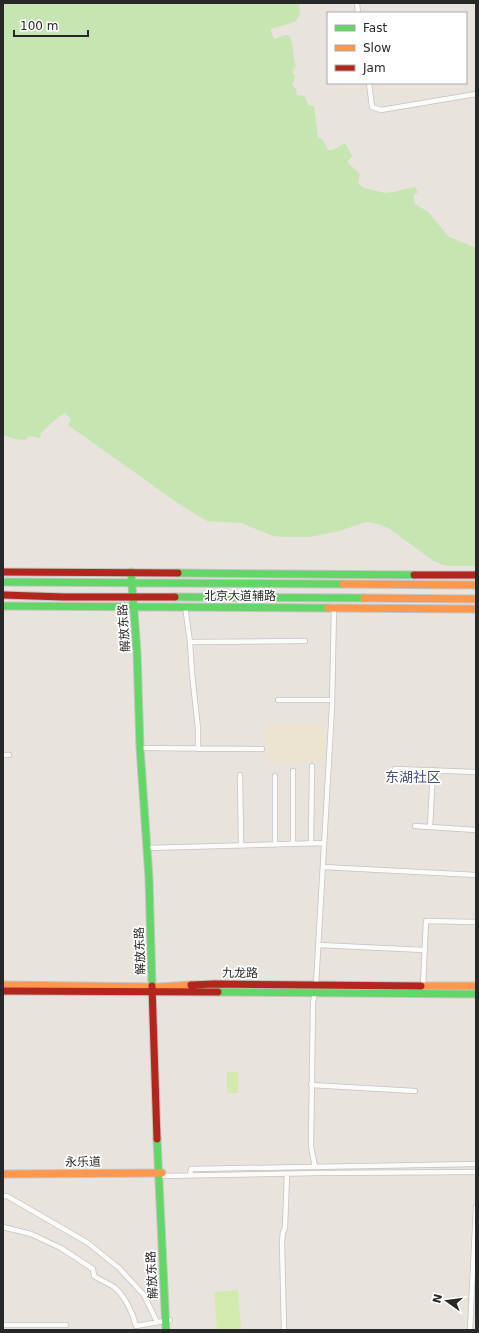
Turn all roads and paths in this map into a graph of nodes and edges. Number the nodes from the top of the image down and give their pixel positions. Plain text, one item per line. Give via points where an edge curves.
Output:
1 (369, 84) edge
2 (476, 94) edge
3 (3, 572) edge
4 (134, 572) junction
5 (476, 574) edge
6 (3, 582) edge
7 (134, 583) junction
8 (476, 585) edge
9 (3, 595) edge
10 (135, 597) junction
11 (476, 599) edge
12 (3, 606) edge
13 (136, 606) junction
14 (185, 606) junction
15 (334, 607) junction
16 (476, 609) edge
17 (305, 641) dead end
18 (190, 642) junction
19 (278, 700) dead end
20 (332, 700) junction
21 (142, 748) junction
22 (198, 749) junction
23 (262, 749) dead end
24 (3, 755) edge
25 (9, 755) dead end
26 (312, 766) dead end
27 (395, 769) dead end
28 (433, 770) junction
29 (293, 771) dead end
30 (476, 772) edge
31 (240, 775) dead end
32 (274, 776) dead end
33 (415, 826) dead end
34 (430, 827) junction
35 (476, 830) edge
36 (293, 843) junction
37 (311, 843) junction
38 (324, 843) junction
39 (242, 844) junction
40 (275, 844) junction
41 (149, 848) junction
42 (323, 867) junction
43 (476, 875) edge
44 (476, 922) edge
45 (319, 946) junction
46 (424, 950) junction
47 (3, 985) edge
48 (316, 985) junction
49 (423, 986) junction
50 (476, 986) edge
51 (154, 990) junction
52 (3, 991) edge
53 (315, 993) junction
54 (476, 994) edge
55 (311, 1086) junction
56 (415, 1091) dead end
57 (476, 1164) edge
58 (315, 1166) junction
59 (3, 1171) edge
60 (161, 1172) junction
61 (476, 1172) edge
62 (317, 1173) junction
63 (3, 1174) edge
64 (287, 1174) junction
65 (190, 1175) junction
66 (3, 1196) edge
67 (476, 1206) edge
68 (3, 1227) edge
69 (167, 1321) junction
70 (157, 1322) junction
71 (3, 1325) edge
72 (66, 1325) dead end
73 (166, 1330) edge
74 (170, 1330) edge
75 (284, 1330) edge
76 (470, 1330) edge

1 - 2 street via 372,107 381,110
3 - 4 main road, 北京大道辅路
4 - 5 main road, 北京大道辅路
4 - 7 main road, 解放东路
6 - 7 main road
7 - 8 main road
7 - 10 main road, 解放东路
9 - 10 main road
10 - 11 main road
10 - 13 main road, 解放东路
12 - 13 main road, 北京大道辅路
13 - 14 main road, 北京大道辅路
13 - 21 main road, 解放东路
14 - 15 main road, 北京大道辅路
14 - 18 street
15 - 16 main road, 北京大道辅路
15 - 20 street
17 - 18 street
18 - 22 street
19 - 20 street
20 - 38 street
21 - 22 street
21 - 41 main road, 解放东路
22 - 23 street
24 - 25 street
26 - 37 street
27 - 28 street
28 - 30 street
28 - 34 street
29 - 36 street
31 - 39 street
32 - 40 street
33 - 34 street
34 - 35 street
36 - 37 street
36 - 40 street
37 - 38 street
38 - 42 street
39 - 40 street
39 - 41 street
41 - 51 main road, 解放东路
42 - 43 street
42 - 45 street
44 - 46 street via 426,921
45 - 46 street
45 - 48 street
46 - 49 street
47 - 51 main road, 九龙路
48 - 49 main road, 九龙路
48 - 51 main road, 九龙路 via 215,984
49 - 50 main road, 九龙路
51 - 52 main road, 九龙路
51 - 53 main road, 九龙路
51 - 60 main road, 解放东路
53 - 54 main road, 九龙路
53 - 55 street
55 - 56 street
55 - 58 street via 311,1146
57 - 58 street
58 - 62 street
58 - 65 street via 191,1169
59 - 60 main road, 永乐道
60 - 63 main road, 永乐道
60 - 65 street
60 - 69 main road, 解放东路
61 - 62 street
62 - 64 street
64 - 65 street
64 - 75 street via 282,1242
66 - 70 street via 88,1243 119,1268 144,1295
67 - 76 street
68 - 70 street via 31,1234 61,1248 93,1269 94,1276 114,1288 125,1300 136,1326
69 - 70 street
69 - 73 main road, 解放东路
69 - 74 main road, 解放东路
71 - 72 street

